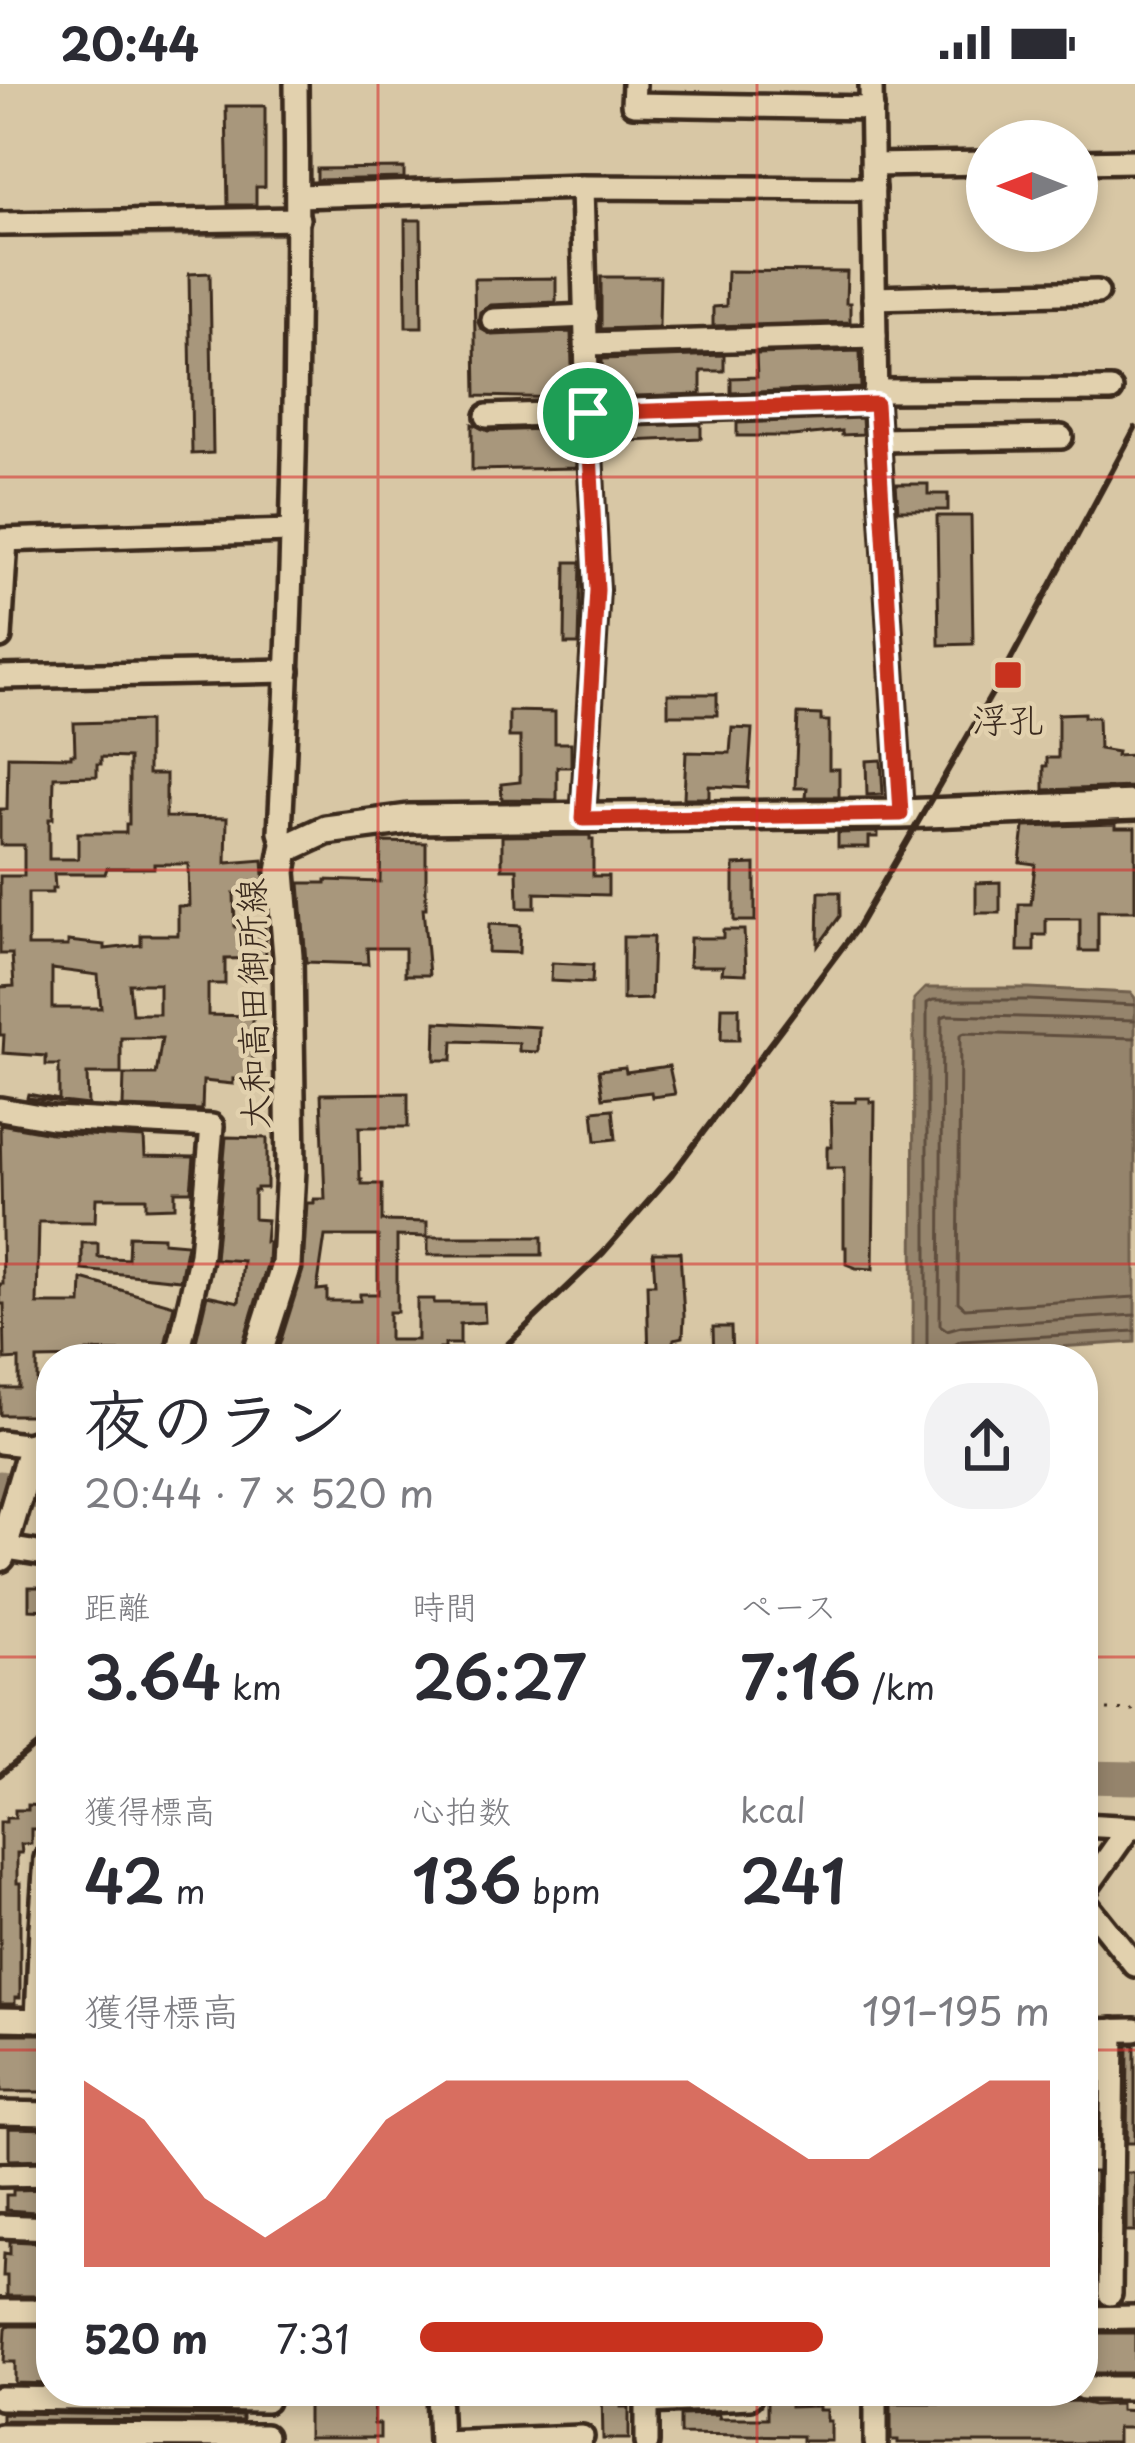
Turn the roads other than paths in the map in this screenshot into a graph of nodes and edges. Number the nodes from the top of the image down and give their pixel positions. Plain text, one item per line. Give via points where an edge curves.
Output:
1 (296, 84) edge
2 (634, 84) edge
3 (872, 84) edge
4 (872, 108) junction
5 (1135, 161) edge
6 (1098, 162) edge
7 (966, 163) edge
8 (872, 165) junction
9 (582, 187) junction
10 (873, 189) junction
11 (298, 208) junction
12 (0, 224) edge
13 (1097, 292) dead end
14 (874, 298) junction
15 (587, 316) junction
16 (493, 320) dead end
17 (875, 336) junction
18 (588, 344) junction
19 (1111, 390) dead end
20 (876, 397) junction
21 (588, 413) junction
22 (487, 416) dead end
23 (1061, 437) dead end
24 (878, 440) junction
25 (291, 532) junction
26 (3, 540) edge
27 (0, 638) edge
28 (288, 671) junction
29 (0, 677) edge
30 (1135, 805) edge
31 (901, 814) junction
32 (583, 819) junction
33 (285, 849) junction
34 (0, 1109) edge
35 (180, 1344) edge
36 (261, 1344) edge
37 (0, 1442) edge
38 (36, 1452) edge
39 (36, 1455) edge
40 (2, 1546) edge
41 (36, 1553) edge
42 (1098, 1826) edge
43 (1132, 1828) edge
44 (1098, 1875) edge
45 (1098, 1916) edge
46 (1135, 1965) edge
47 (0, 2019) edge
48 (36, 2020) edge
49 (1124, 2030) edge
50 (0, 2113) edge
51 (36, 2114) edge
52 (1111, 2159) junction
53 (1135, 2159) edge
54 (36, 2174) edge
55 (0, 2175) edge
56 (0, 2226) edge
57 (36, 2227) edge
58 (1110, 2294) dead end
59 (0, 2311) edge
60 (36, 2311) edge
61 (1135, 2317) edge
62 (1098, 2318) edge
63 (1098, 2388) edge
64 (1135, 2388) edge
65 (0, 2398) edge
66 (36, 2398) edge
67 (266, 2406) edge
68 (439, 2406) edge
69 (647, 2406) edge
70 (876, 2406) edge
71 (0, 2435) edge
72 (582, 2437) dead end
73 (265, 2440) edge
74 (440, 2443) edge
75 (647, 2443) edge
76 (875, 2443) edge

1 - 11 street
2 - 4 street via 633,104
3 - 4 street
4 - 8 street
5 - 6 street
7 - 8 street
8 - 10 street
9 - 10 street
9 - 11 street
9 - 15 street
10 - 14 street
11 - 12 street
11 - 25 street
13 - 14 street
14 - 17 street
15 - 16 street
15 - 18 street
17 - 18 street
17 - 20 street
18 - 21 street
19 - 20 street
20 - 21 street
20 - 24 street
21 - 22 street
21 - 32 street via 597,590
23 - 24 street
24 - 31 street
25 - 26 street
25 - 28 street
26 - 27 street
28 - 29 street
28 - 33 street
30 - 31 main road, 大和高田御所線
31 - 32 main road, 大和高田御所線
32 - 33 main road, 大和高田御所線 via 409,819 326,830
33 - 36 main road, 大和高田御所線 via 291,1169 286,1264
34 - 35 street via 212,1126 200,1254
37 - 38 street
39 - 40 main road
40 - 41 street
42 - 43 street
43 - 44 street
45 - 46 street
47 - 48 street
49 - 52 street
50 - 51 street
52 - 53 street
52 - 58 street
54 - 55 street
56 - 57 street
59 - 60 street
61 - 62 street
63 - 64 street
65 - 66 street
67 - 73 street
68 - 74 street
69 - 75 street
70 - 76 street
71 - 73 street
72 - 74 street

